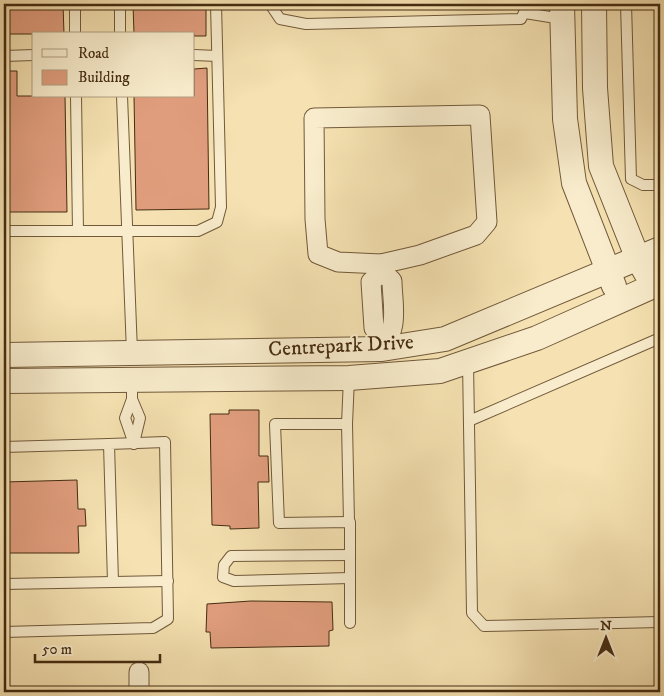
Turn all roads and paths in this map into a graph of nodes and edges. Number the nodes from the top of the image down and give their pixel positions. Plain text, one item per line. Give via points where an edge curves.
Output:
1 (75, 4) edge
2 (120, 4) edge
3 (216, 4) edge
4 (270, 4) edge
5 (626, 4) edge
6 (526, 8) edge
7 (594, 11) edge
8 (562, 12) edge
9 (75, 32) edge
10 (120, 32) edge
11 (32, 55) edge
12 (195, 55) edge
13 (4, 56) edge
14 (217, 56) junction
15 (76, 98) edge
16 (122, 98) edge
17 (660, 185) edge
18 (4, 231) edge
19 (78, 231) junction
20 (126, 232) junction
21 (660, 249) edge
22 (638, 259) junction
23 (382, 267) junction
24 (609, 272) junction
25 (657, 285) edge
26 (620, 301) junction
27 (660, 338) edge
28 (382, 345) junction
29 (132, 352) junction
30 (4, 354) edge
31 (468, 362) junction
32 (388, 375) junction
33 (349, 378) junction
34 (4, 381) edge
35 (132, 389) junction
36 (469, 421) junction
37 (347, 424) junction
38 (109, 444) junction
39 (134, 444) junction
40 (4, 446) edge
41 (349, 522) junction
42 (350, 554) junction
43 (350, 578) junction
44 (168, 581) junction
45 (113, 582) junction
46 (4, 584) edge
47 (660, 622) edge
48 (350, 623) dead end
49 (4, 632) edge
50 (139, 672) dead end
51 (139, 692) edge

1 - 9 lane
2 - 10 lane
3 - 14 lane
4 - 6 lane via 280,19 306,24 521,19
5 - 17 lane via 631,180 643,185
6 - 8 lane
7 - 8 street
7 - 22 street via 601,166
8 - 24 street via 565,119 574,183
11 - 13 lane
12 - 14 lane
14 - 20 lane via 221,207 217,222 198,230
15 - 19 lane
16 - 20 lane
18 - 19 lane
19 - 20 lane
20 - 29 lane
21 - 22 street, Centrepark Drive
22 - 24 street, Centrepark Drive
22 - 25 street
23 - 23 street via 476,235 487,222 480,115 314,118 318,254 338,262
23 - 28 street via 392,281 393,311 392,330
24 - 26 street
24 - 28 street, Centrepark Drive via 445,339
25 - 26 street, Centrepark Drive
26 - 31 street, Centrepark Drive via 537,338
27 - 36 lane
28 - 29 street, Centrepark Drive
28 - 32 street
29 - 30 street, Centrepark Drive
29 - 35 street
31 - 32 street, Centrepark Drive via 440,371
31 - 36 lane
32 - 33 street, Centrepark Drive
33 - 35 street, Centrepark Drive
33 - 37 lane
34 - 35 street, Centrepark Drive
35 - 39 lane via 140,418
36 - 47 lane via 472,613 484,626
37 - 41 lane
37 - 41 lane via 275,424 279,523
38 - 39 lane
38 - 40 lane
38 - 45 lane
39 - 44 lane via 165,442
41 - 42 lane
42 - 43 lane
42 - 43 lane via 231,556 224,564 223,577 234,581
43 - 48 lane
44 - 45 lane
44 - 49 lane via 168,619 153,628
45 - 46 lane
50 - 51 street

